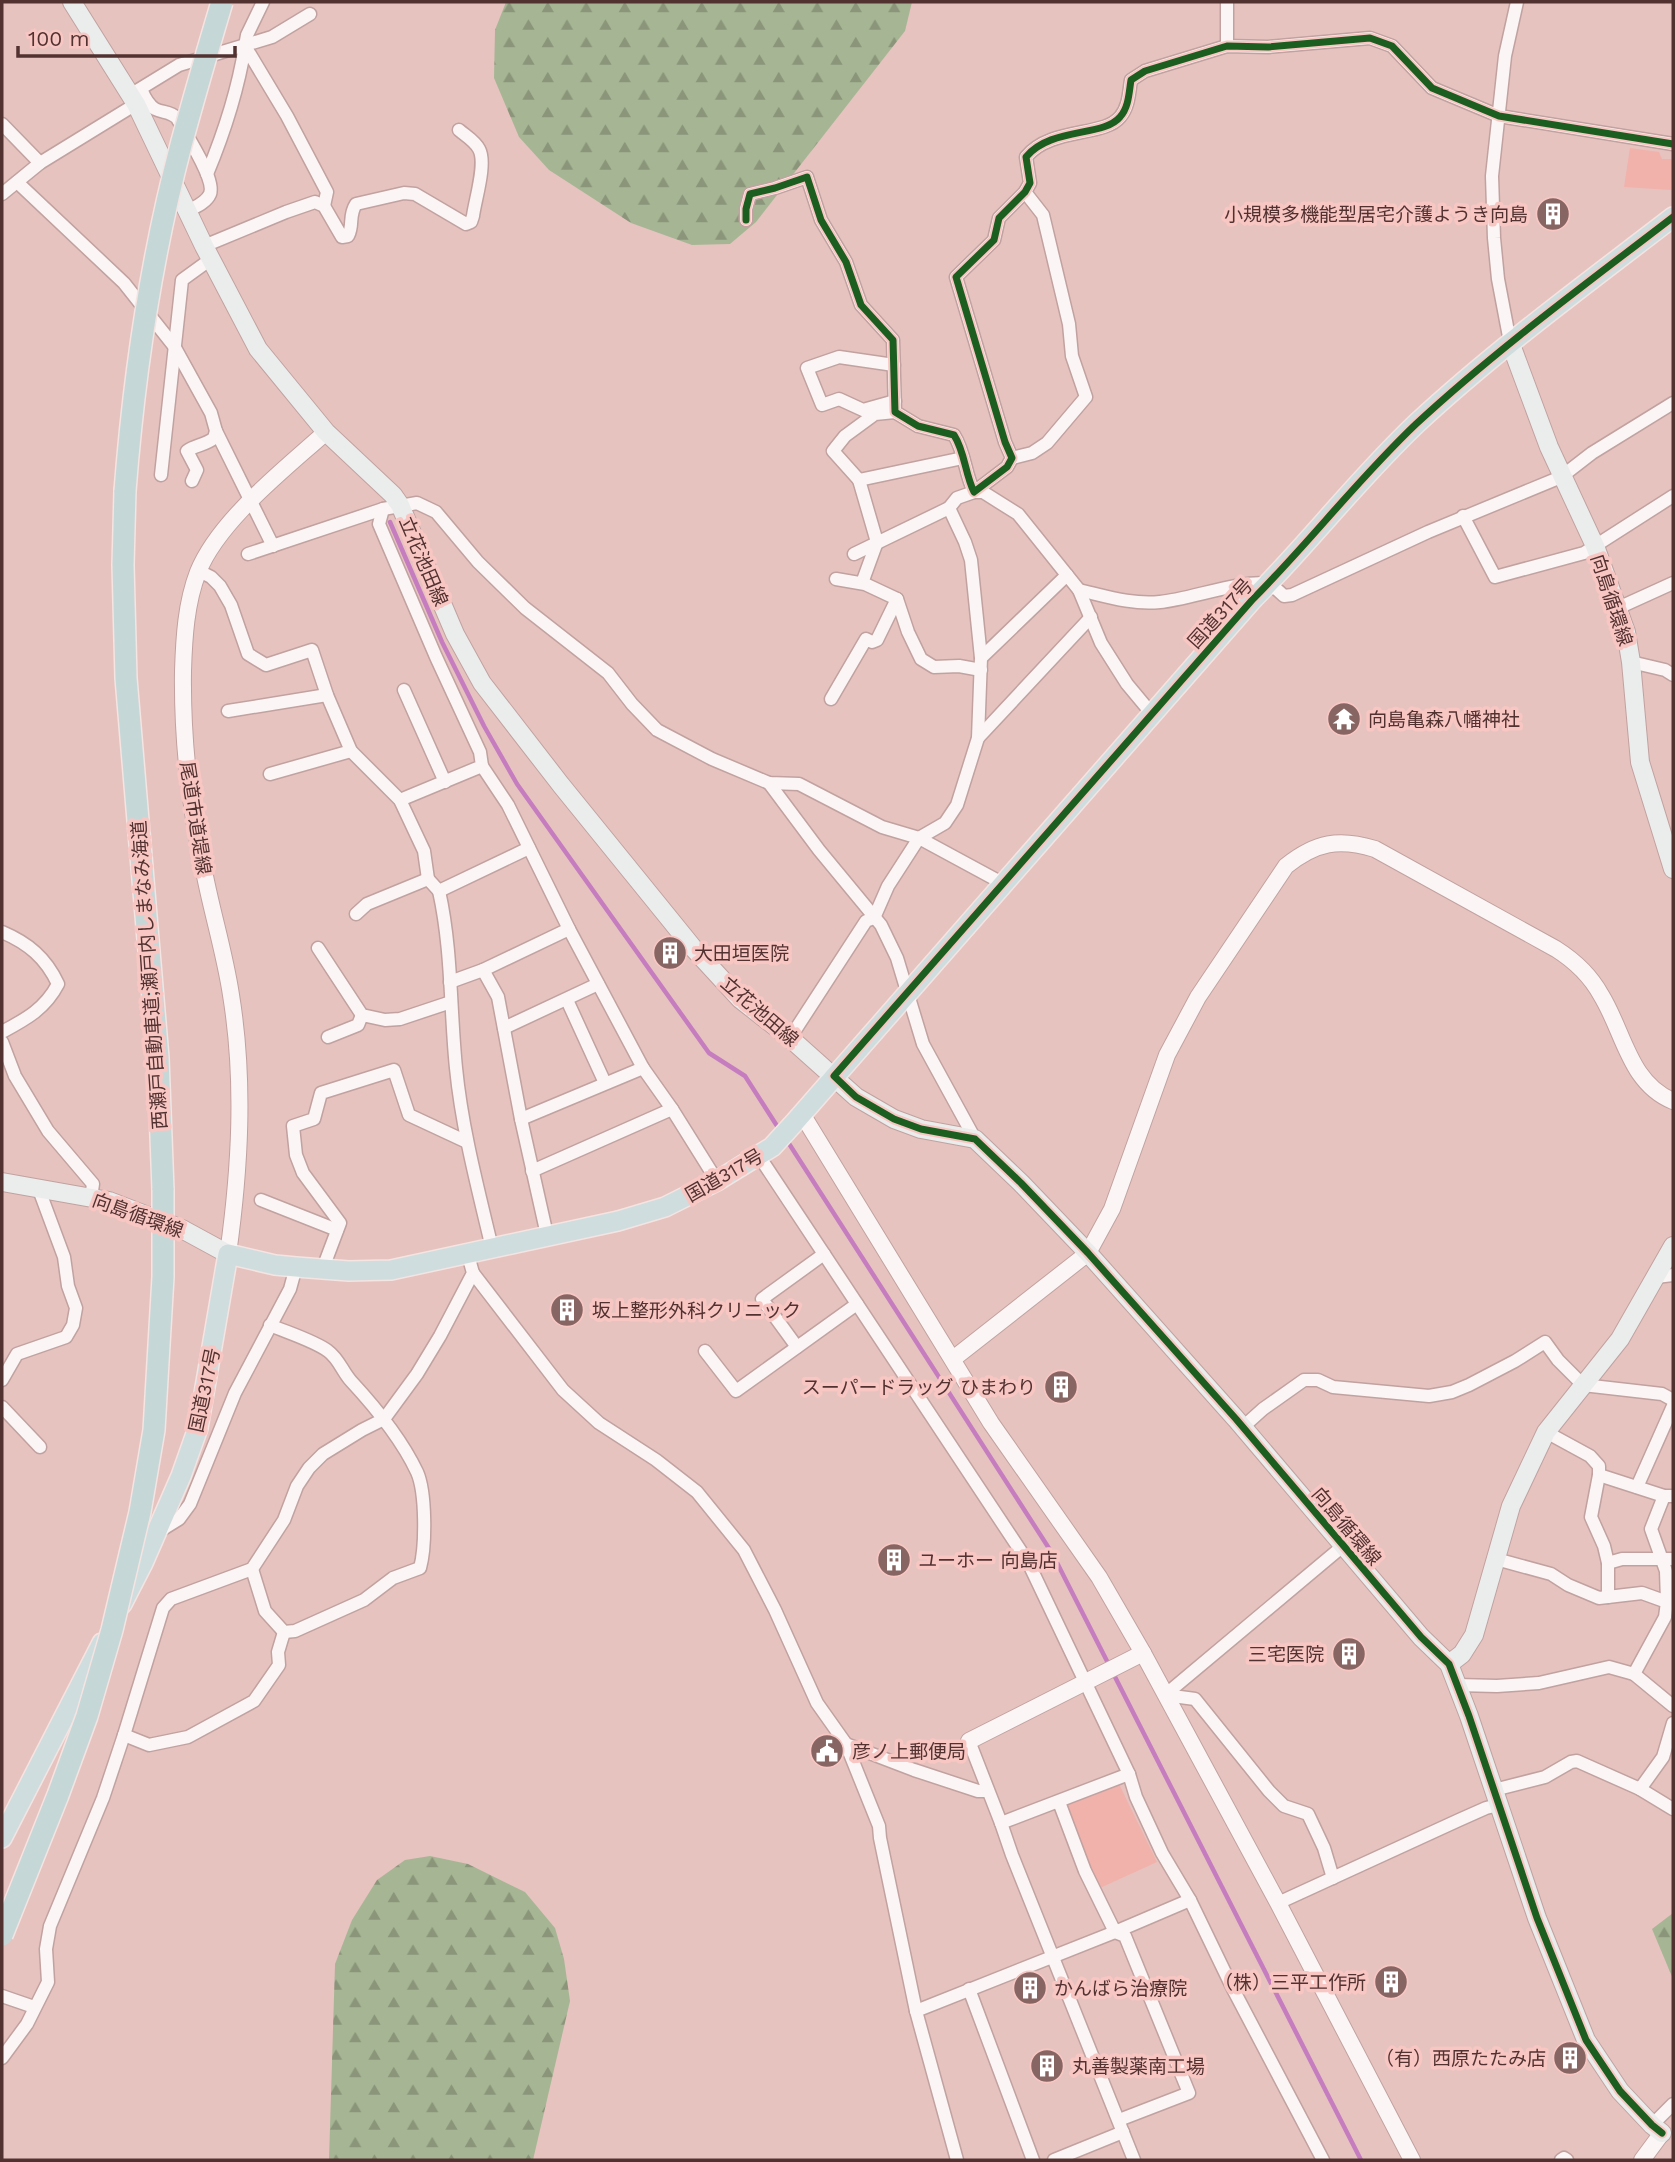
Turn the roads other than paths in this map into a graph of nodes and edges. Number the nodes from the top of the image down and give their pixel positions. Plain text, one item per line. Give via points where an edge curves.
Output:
1 (72, 2) edge
2 (222, 2) edge
3 (263, 2) edge
4 (1227, 2) edge
5 (1517, 2) edge
6 (310, 14) dead end
7 (245, 46) junction
8 (1227, 46) junction
9 (136, 96) junction
10 (1499, 116) junction
11 (2, 124) edge
12 (459, 130) dead end
13 (1673, 144) edge
14 (40, 163) junction
15 (207, 174) junction
16 (17, 181) junction
17 (1025, 192) junction
18 (2, 194) edge
19 (324, 206) junction
20 (188, 211) junction
21 (1673, 217) edge
22 (746, 220) dead end
23 (207, 252) junction
24 (1510, 342) junction
25 (174, 346) junction
26 (894, 365) junction
27 (1673, 402) edge
28 (895, 406) junction
29 (216, 431) junction
30 (326, 432) junction
31 (963, 457) junction
32 (1012, 458) junction
33 (161, 475) dead end
34 (1561, 477) junction
35 (859, 480) junction
36 (192, 481) dead end
37 (974, 492) junction
38 (1673, 496) edge
39 (251, 501) junction
40 (391, 507) junction
41 (949, 508) junction
42 (1463, 516) junction
43 (877, 542) junction
44 (273, 546) junction
45 (1595, 547) junction
46 (248, 554) dead end
47 (854, 554) dead end
48 (198, 570) junction
49 (1067, 575) junction
50 (836, 579) dead end
51 (862, 583) junction
52 (1673, 583) edge
53 (1268, 584) junction
54 (1079, 590) junction
55 (897, 600) junction
56 (1618, 608) junction
57 (1091, 617) junction
58 (1631, 662) junction
59 (981, 664) junction
60 (1673, 675) edge
61 (404, 690) dead end
62 (327, 695) junction
63 (831, 699) dead end
64 (228, 711) dead end
65 (1152, 714) junction
66 (978, 737) junction
67 (351, 751) junction
68 (482, 766) junction
69 (270, 774) dead end
70 (445, 782) junction
71 (769, 783) junction
72 (400, 800) junction
73 (919, 838) junction
74 (529, 848) junction
75 (1673, 869) edge
76 (428, 879) junction
77 (1004, 884) junction
78 (439, 891) junction
79 (355, 914) dead end
80 (874, 918) junction
81 (569, 929) junction
82 (2, 932) edge
83 (318, 948) dead end
84 (484, 970) junction
85 (450, 982) junction
86 (598, 985) junction
87 (907, 993) junction
88 (566, 1000) junction
89 (452, 1002) junction
90 (362, 1015) junction
91 (504, 1028) junction
92 (2, 1032) edge
93 (328, 1037) dead end
94 (790, 1038) junction
95 (2, 1042) edge
96 (643, 1068) junction
97 (834, 1076) junction
98 (605, 1083) junction
99 (1673, 1101) edge
100 (672, 1109) junction
101 (521, 1119) junction
102 (798, 1119) junction
103 (975, 1139) junction
104 (467, 1142) junction
105 (766, 1151) junction
106 (532, 1171) junction
107 (717, 1181) junction
108 (2, 1182) edge
109 (38, 1187) junction
110 (91, 1198) junction
111 (261, 1200) dead end
112 (337, 1230) junction
113 (547, 1235) junction
114 (1673, 1246) edge
115 (492, 1248) junction
116 (1088, 1253) junction
117 (228, 1254) junction
118 (824, 1254) junction
119 (471, 1264) junction
120 (296, 1267) junction
121 (323, 1268) junction
122 (1665, 1276) edge
123 (857, 1304) junction
124 (270, 1325) junction
125 (797, 1348) junction
126 (705, 1351) dead end
127 (17, 1354) junction
128 (2, 1356) edge
129 (953, 1359) junction
130 (2, 1380) edge
131 (1583, 1385) junction
132 (1673, 1400) edge
133 (1673, 1406) edge
134 (2, 1407) edge
135 (384, 1419) junction
136 (1243, 1427) junction
137 (1546, 1432) junction
138 (40, 1447) dead end
139 (1599, 1475) junction
140 (1637, 1488) junction
141 (1668, 1496) edge
142 (156, 1533) junction
143 (1343, 1546) junction
144 (1496, 1559) junction
145 (1668, 1559) edge
146 (1608, 1563) junction
147 (252, 1569) junction
148 (1608, 1597) junction
149 (1667, 1602) junction
150 (284, 1632) junction
151 (1137, 1657) junction
152 (1449, 1664) junction
153 (1634, 1674) junction
154 (1085, 1684) junction
155 (1457, 1685) junction
156 (1166, 1695) junction
157 (1673, 1706) edge
158 (1673, 1723) edge
159 (124, 1735) junction
160 (969, 1741) joint
161 (846, 1744) junction
162 (1129, 1774) junction
163 (1640, 1790) junction
164 (988, 1791) junction
165 (1496, 1798) junction
166 (1059, 1802) junction
167 (1673, 1809) edge
168 (1001, 1823) junction
169 (2, 1838) edge
170 (1333, 1878) junction
171 (1190, 1900) junction
172 (1278, 1903) junction
173 (1115, 1932) junction
174 (2, 1935) edge
175 (1052, 1957) junction
176 (969, 1989) junction
177 (2, 1996) edge
178 (34, 2007) junction
179 (916, 2011) junction
180 (2, 2058) edge
181 (1673, 2104) edge
182 (1121, 2126) junction
183 (1663, 2133) edge
184 (954, 2159) edge
185 (1033, 2160) edge
186 (1055, 2160) edge
187 (1134, 2160) edge
188 (1323, 2160) edge
189 (1412, 2160) edge
190 (1561, 2160) edge
191 (1567, 2160) edge
192 (1642, 2160) edge

1 - 9 main road, 立花池田線
2 - 174 highway, 西瀬戸自動車道;瀬戸内しまなみ海道, bridge via 181,146 144,319 125,491 126,678 158,1058 163,1190 154,1430 140,1512 87,1716
3 - 7 street
4 - 8 street
5 - 10 street
6 - 7 street via 272,37
7 - 9 street via 179,65
7 - 15 street
7 - 19 street via 327,192
8 - 10 street via 1370,38 1392,46 1432,88
8 - 17 street via 1146,71 1131,80 1119,119 1035,146 1026,157 1030,183
9 - 14 street
9 - 15 street via 177,118
9 - 20 main road, 立花池田線
10 - 13 street
10 - 24 street via 1492,176 1494,238
11 - 14 street
12 - 19 street via 481,154 471,222 466,224 415,194 404,193 356,204 351,230 342,237
14 - 16 street
15 - 20 street via 209,196
16 - 18 street
16 - 25 street via 124,283
17 - 32 street via 999,218 994,240 956,277
17 - 32 street via 1042,215 1069,324 1072,356 1086,397 1047,443
19 - 23 street via 315,202 286,212
20 - 23 main road, 立花池田線
21 - 24 highway, 国道317号
22 - 26 street via 750,194 807,177 821,220 846,262 861,305 893,340
23 - 25 street via 182,279
23 - 30 main road, 立花池田線 via 258,349
24 - 34 main road, 向島循環線
24 - 53 highway, 国道317号 via 1415,425
25 - 29 street
25 - 33 street
26 - 28 street
26 - 28 street via 839,357 807,368 822,405 839,400 863,410
27 - 34 street
28 - 31 street via 918,426 954,435
28 - 35 street via 875,414 833,451
29 - 36 street via 207,444 187,451 197,470
29 - 39 street
30 - 39 street, 尾道市道堤線
30 - 40 main road, 立花池田線 via 393,495
31 - 35 street
31 - 37 street
32 - 37 street
34 - 42 street
34 - 45 main road, 向島循環線
35 - 43 street
37 - 41 street via 957,498
37 - 49 street via 983,492 1018,514
38 - 45 street
39 - 44 street
39 - 48 street, 尾道市道堤線 via 218,537
40 - 44 street
40 - 68 street via 379,524 480,752
40 - 71 street via 417,503 436,512 525,608 608,673 657,730
40 - 94 main road, 立花池田線 via 482,683 694,949 740,999
41 - 43 street
41 - 59 street via 971,560
42 - 45 street via 1495,577
42 - 53 street via 1292,595 1284,596
43 - 47 street
43 - 51 street
44 - 46 street
45 - 56 main road, 向島循環線
48 - 62 street via 220,586 231,604 248,654 266,665 312,650
48 - 117 street, 尾道市道堤線 via 184,645 183,702 195,824 236,1032 241,1119
49 - 54 street
49 - 59 street
50 - 51 street
51 - 55 street
52 - 56 street
53 - 54 street via 1158,603
53 - 65 highway, 国道317号
54 - 57 street
55 - 59 street via 921,659 934,667
55 - 63 street via 877,640 866,639
56 - 58 main road, 向島循環線
57 - 65 street via 1114,664
57 - 66 street
58 - 60 street
58 - 75 main road, 向島循環線 via 1640,762
59 - 66 street
61 - 70 street
62 - 64 street
62 - 67 street
65 - 77 highway, 国道317号
66 - 73 street via 957,805 945,823
67 - 69 street
67 - 72 street
68 - 70 street
68 - 74 street
70 - 72 street
71 - 73 street via 799,784 882,827
71 - 80 street
72 - 76 street via 424,851
73 - 77 street
73 - 80 street
74 - 78 street
74 - 81 street
76 - 78 street
76 - 79 street via 366,904
77 - 87 highway, 国道317号
78 - 85 street
80 - 87 street via 897,958
80 - 94 street via 866,921
81 - 84 street
81 - 86 street
82 - 92 street via 42,957 58,984 51,999
83 - 90 street
84 - 85 street
84 - 91 street via 498,997
85 - 89 street
86 - 88 street
86 - 96 street
87 - 97 highway, 国道317号
87 - 103 street via 923,1044
88 - 91 street
88 - 98 street
89 - 90 street via 400,1019
89 - 104 street
90 - 93 street via 358,1024
91 - 101 street
94 - 97 main road, 立花池田線
95 - 110 street via 15,1076 48,1131 93,1184
96 - 98 street
96 - 100 street
97 - 102 highway, 国道317号
97 - 103 main road via 856,1097 894,1119
98 - 101 street
99 - 116 street via 1651,1087 1634,1065 1603,997 1573,961 1376,849 1357,843 1319,846 1286,866 1198,997 1167,1055 1112,1209
100 - 106 street
100 - 107 street
101 - 106 street
102 - 105 highway, 国道317号
102 - 129 street
103 - 116 main road, 向島循環線
104 - 112 street via 409,1115 394,1070 321,1093 314,1119 293,1126 296,1155 303,1173 340,1223
104 - 115 street
105 - 107 highway, 国道317号
105 - 118 street
106 - 113 street
107 - 113 highway, 国道317号 via 665,1207
108 - 109 main road, 向島循環線
109 - 110 main road, 向島循環線
109 - 127 street via 64,1257 76,1308 66,1336
110 - 117 main road, 向島循環線 via 182,1229
111 - 112 street
112 - 121 street
113 - 115 highway, 国道317号
114 - 122 main road
115 - 119 highway, 国道317号
116 - 129 street
116 - 136 main road, 向島循環線
117 - 120 highway, 国道317号
117 - 142 highway, 国道317号 via 198,1428
118 - 123 street
118 - 125 street via 762,1298
119 - 121 highway, 国道317号 via 391,1270
119 - 135 street via 440,1336
119 - 161 street via 563,1390 599,1423 697,1492 744,1550 817,1703
120 - 121 highway, 国道317号
120 - 124 street via 290,1289
122 - 131 main road
123 - 125 street
123 - 154 street via 1028,1562
124 - 135 street via 337,1358 341,1370
124 - 142 street via 234,1393 190,1503 179,1518
125 - 126 street via 736,1391
127 - 128 street
127 - 130 street
129 - 151 street via 1099,1577
131 - 132 street via 1662,1394
131 - 136 street via 1545,1342 1469,1385 1429,1396 1304,1380
131 - 137 main road
133 - 140 street
134 - 138 street
135 - 147 street via 323,1454 309,1468 284,1520
135 - 150 street via 418,1474 424,1524 420,1568 393,1578 364,1600
136 - 143 main road, 向島循環線
137 - 139 street via 1590,1455 1599,1466
137 - 144 main road via 1511,1506
139 - 140 street
139 - 146 street via 1591,1517
140 - 141 street
141 - 145 street via 1651,1528
142 - 169 highway, 国道317号
143 - 152 main road, 向島循環線
143 - 156 street
144 - 148 street via 1551,1574 1567,1586 1599,1598
144 - 152 main road via 1474,1635
145 - 146 street
145 - 149 street
146 - 148 street
147 - 150 street via 265,1611
147 - 159 street via 171,1599 163,1608
148 - 149 street via 1642,1593
149 - 153 street via 1665,1617
150 - 159 street via 279,1665 254,1701 188,1737 149,1745
151 - 154 street
151 - 156 street
152 - 155 main road, 向島循環線
153 - 155 street via 1609,1667 1539,1683
153 - 157 street
154 - 160 street
154 - 162 street
155 - 165 main road, 向島循環線
156 - 170 street via 1195,1699 1269,1791 1284,1805 1308,1814
156 - 172 street
158 - 163 street via 1663,1757
159 - 178 street via 50,1926 48,1982
160 - 164 street
161 - 164 street
161 - 179 street via 879,1826
162 - 166 street
162 - 171 street via 1162,1853
163 - 165 street via 1571,1762
163 - 167 street
164 - 168 street
165 - 170 street
165 - 183 main road, 向島循環線 via 1586,2040 1620,2091
166 - 168 street
166 - 173 street
168 - 175 street
170 - 172 street
171 - 173 street
171 - 188 street
172 - 189 street
173 - 175 street
173 - 182 street via 1125,1936 1189,2093
175 - 176 street
175 - 182 street
176 - 179 street
176 - 185 street
177 - 178 street
178 - 180 street
179 - 184 street
181 - 183 street
182 - 186 street
182 - 187 street
183 - 192 street
190 - 191 street

